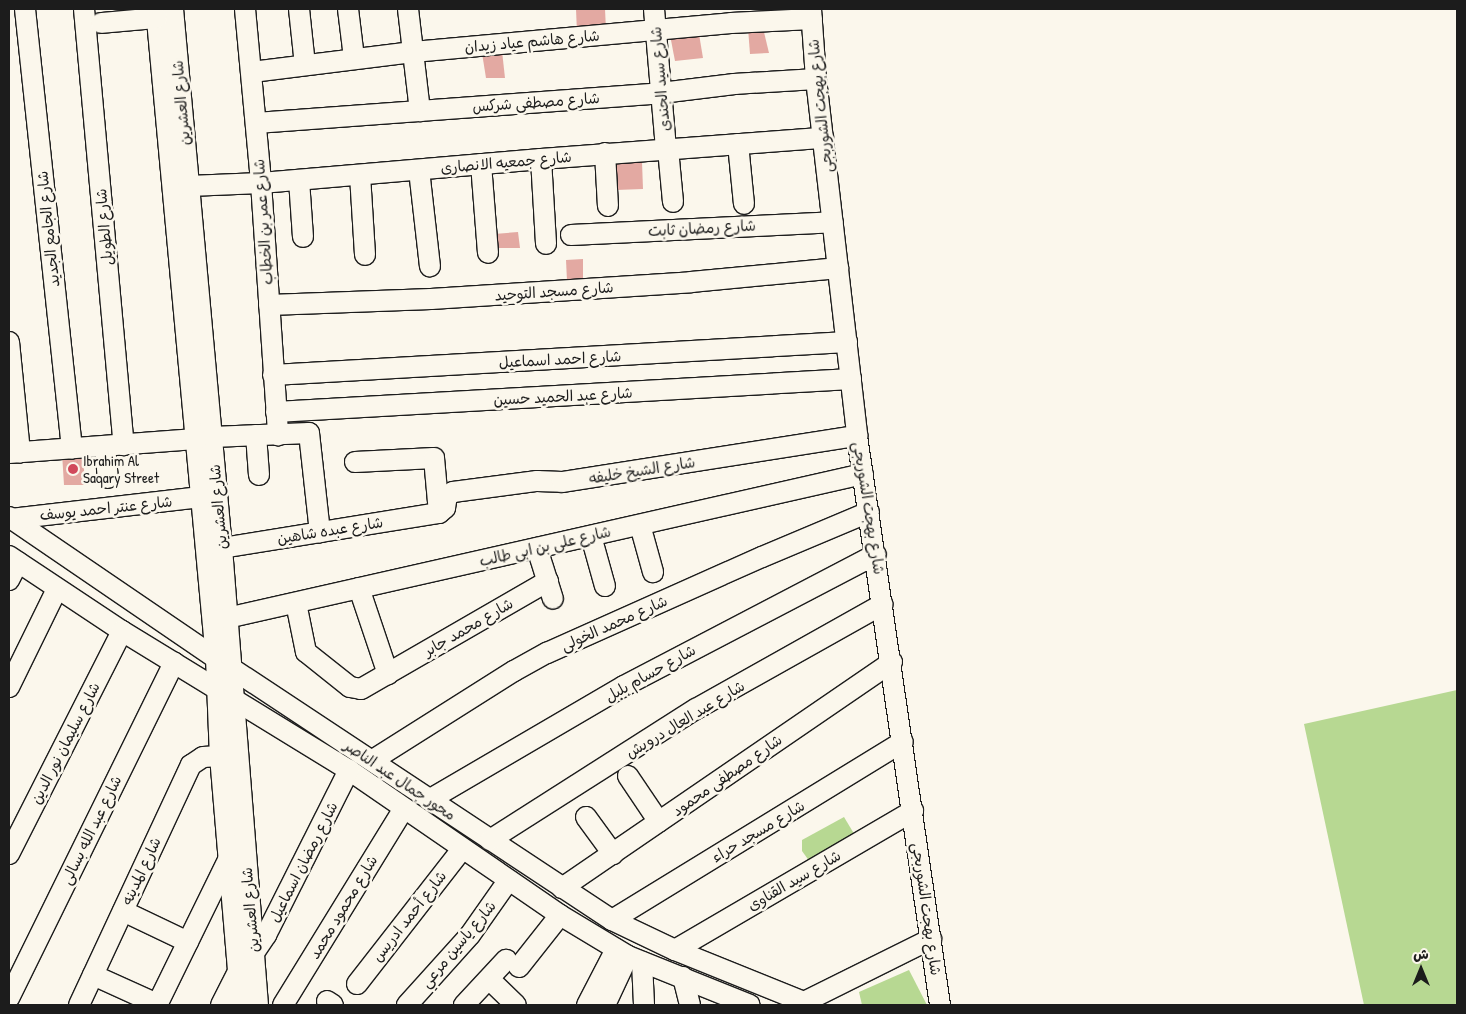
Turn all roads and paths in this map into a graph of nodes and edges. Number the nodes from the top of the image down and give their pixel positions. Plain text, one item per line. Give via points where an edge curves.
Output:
1 (25, 9) edge
2 (84, 9) edge
3 (245, 9) edge
4 (299, 9) edge
5 (348, 9) edge
6 (408, 9) edge
7 (654, 9) edge
8 (162, 12) edge
9 (811, 14) edge
10 (101, 23) dead end
11 (656, 30) junction
12 (413, 52) junction
13 (354, 58) junction
14 (305, 65) junction
15 (252, 72) junction
16 (816, 79) junction
17 (661, 93) junction
18 (420, 111) junction
19 (256, 123) junction
20 (823, 138) junction
21 (738, 144) junction
22 (667, 149) junction
23 (605, 154) junction
24 (541, 159) junction
25 (481, 164) junction
26 (419, 170) junction
27 (360, 175) junction
28 (299, 180) junction
29 (261, 183) junction
30 (189, 186) junction
31 (673, 202) dead end
32 (744, 204) dead end
33 (608, 206) dead end
34 (833, 222) junction
35 (571, 235) dead end
36 (303, 237) dead end
37 (546, 244) dead end
38 (488, 253) dead end
39 (365, 255) dead end
40 (430, 266) dead end
41 (838, 268) junction
42 (269, 305) junction
43 (9, 342) edge
44 (847, 342) junction
45 (273, 375) junction
46 (851, 379) junction
47 (276, 412) junction
48 (256, 435) junction
49 (278, 435) junction
50 (858, 436) junction
51 (203, 438) junction
52 (115, 445) junction
53 (72, 448) junction
54 (15, 452) edge
55 (355, 462) dead end
56 (863, 474) junction
57 (259, 475) dead end
58 (108, 478) dead end
59 (201, 497) junction
60 (869, 512) junction
61 (439, 513) junction
62 (10, 518) edge
63 (640, 525) junction
64 (320, 532) junction
65 (591, 536) junction
66 (222, 548) junction
67 (537, 548) junction
68 (876, 554) junction
69 (13, 559) edge
70 (653, 572) dead end
71 (9, 580) edge
72 (605, 586) dead end
73 (359, 588) junction
74 (56, 589) junction
75 (296, 603) junction
76 (883, 604) junction
77 (227, 618) junction
78 (122, 631) junction
79 (174, 662) junction
80 (892, 662) junction
81 (224, 663) junction
82 (388, 674) junction
83 (9, 687) edge
84 (224, 693) junction
85 (903, 742) junction
86 (220, 756) junction
87 (373, 760) junction
88 (350, 770) junction
89 (628, 776) dead end
90 (430, 800) junction
91 (404, 808) junction
92 (913, 811) junction
93 (586, 817) dead end
94 (659, 822) junction
95 (490, 840) junction
96 (462, 849) junction
97 (9, 854) edge
98 (613, 854) junction
99 (228, 860) junction
100 (508, 882) junction
101 (562, 888) junction
102 (123, 911) junction
103 (560, 915) junction
104 (612, 920) junction
105 (931, 939) junction
106 (188, 942) junction
107 (675, 950) junction
108 (254, 953) junction
109 (629, 956) junction
110 (238, 971) junction
111 (93, 975) junction
112 (683, 977) junction
113 (489, 979) junction
114 (357, 984) dead end
115 (9, 998) edge
116 (723, 999) edge
117 (157, 1004) edge
118 (808, 1004) edge
119 (79, 1005) edge
120 (221, 1005) edge
121 (241, 1005) edge
122 (258, 1005) edge
123 (283, 1005) edge
124 (407, 1005) edge
125 (464, 1005) edge
126 (516, 1005) edge
127 (587, 1005) edge
128 (605, 1005) edge
129 (644, 1005) edge
130 (690, 1005) edge
131 (750, 1005) edge
132 (940, 1005) edge

1 - 53 street, شارع الجامع الجديد
2 - 52 street, شارع الطويل
3 - 15 street, شارع عمر بن الخطاب
4 - 14 street
5 - 13 street
6 - 12 street
7 - 11 street, شارع سيد الجندى
8 - 10 street
8 - 30 street, شارع العشرين
8 - 51 street, شارع العشرين
9 - 11 street, شارع هاشم عياد زيدان
9 - 16 street, شارع بهجت الشوربجى
11 - 12 street, شارع هاشم عياد زيدان
11 - 17 street, شارع سيد الجندى
12 - 13 street, شارع هاشم عياد زيدان
12 - 18 street
13 - 14 street, شارع هاشم عياد زيدان
14 - 15 street, شارع هاشم عياد زيدان
15 - 19 street, شارع عمر بن الخطاب
16 - 17 street, شارع مصطفى شركس
16 - 20 street, شارع بهجت الشوربجى
17 - 18 street, شارع مصطفى شركس
17 - 22 street, شارع سيد الجندى
18 - 19 street, شارع مصطفى شركس
19 - 29 street, شارع عمر بن الخطاب
20 - 21 street, شارع جمعيه الانصارى
20 - 34 street, شارع بهجت الشوربجى
21 - 22 street, شارع جمعيه الانصارى
21 - 32 street
22 - 23 street, شارع جمعيه الانصارى
22 - 31 street, شارع سيد الجندى
23 - 24 street, شارع جمعيه الانصارى
23 - 33 street
24 - 25 street, شارع جمعيه الانصارى
24 - 37 street
25 - 26 street, شارع جمعيه الانصارى
25 - 38 street
26 - 27 street, شارع جمعيه الانصارى
26 - 40 street
27 - 28 street, شارع جمعيه الانصارى
27 - 39 street
28 - 29 street, شارع جمعيه الانصارى
28 - 36 street
29 - 30 street, شارع جمعيه الانصارى
29 - 42 street, شارع عمر بن الخطاب
30 - 51 street, شارع العشرين
34 - 35 street, شارع رمضان ثابت
34 - 41 street, شارع بهجت الشوربجى
41 - 42 street, شارع مسجد التوحيد via 691,282
41 - 44 street, شارع بهجت الشوربجى
42 - 45 street, شارع عمر بن الخطاب
43 - 54 street
44 - 45 street, شارع احمد اسماعيل
44 - 46 street, شارع بهجت الشوربجى
45 - 47 street, شارع عمر بن الخطاب
46 - 47 street, شارع عبد الحميد حسين
46 - 50 street, شارع بهجت الشوربجى
47 - 49 street, شارع عمر بن الخطاب
48 - 49 street
48 - 51 street
48 - 57 street
49 - 64 street via 309,433
50 - 56 street, شارع بهجت الشوربجى
50 - 61 street, شارع الشيخ خليفه via 562,482 537,481 453,492 447,496 445,508
51 - 52 street
51 - 59 street, شارع العشرين
51 - 66 street, شارع العشرين
52 - 53 street
52 - 58 street, شارع الطويل
53 - 54 street
55 - 61 street via 434,458
56 - 60 street, شارع بهجت الشوربجى
56 - 63 street, شارع على بن ابى طالب
59 - 62 street, شارع عنتر احمد يوسف
59 - 81 street, شارع العشرين
60 - 68 street, شارع بهجت الشوربجى
60 - 87 street, شارع محمد الخولى via 753,560 547,653
61 - 64 street, شارع عبده شاهين
62 - 81 street, محور جمال عبد الناصر
63 - 65 street, شارع على بن ابى طالب
63 - 70 street
64 - 66 street, شارع عبده شاهين
65 - 67 street, شارع على بن ابى طالب
65 - 72 street
66 - 77 street, شارع العشرين
67 - 73 street, شارع على بن ابى طالب
67 - 82 street, شارع محمد جابر via 551,590
68 - 76 street, شارع بهجت الشوربجى
68 - 90 street, شارع حسام بلبل via 624,686
69 - 71 street
69 - 74 street, محور جمال عبد الناصر
73 - 75 street, شارع على بن ابى طالب
73 - 82 street
74 - 78 street, محور جمال عبد الناصر
74 - 83 street
75 - 77 street, شارع على بن ابى طالب
75 - 82 street, شارع محمد جابر via 306,652 350,687 361,689
76 - 80 street, شارع بهجت الشوربجى
76 - 95 street, شارع عبد العال درويش via 696,710
77 - 81 street, شارع العشرين
78 - 79 street, محور جمال عبد الناصر
78 - 97 street, شارع سليمان نور الدين
79 - 84 street, محور جمال عبد الناصر
79 - 115 street, شارع عبد الله بسالى
80 - 85 street, شارع بهجت الشوربجى
80 - 94 street, شارع مصطفى محمود
81 - 84 street, شارع العشرين
81 - 87 street, محور جمال عبد الناصر
84 - 86 street, شارع العشرين
84 - 88 street, محور جمال عبد الناصر
84 - 108 street, شارع العشرين
85 - 92 street, شارع بهجت الشوربجى
85 - 104 street, شارع مسجد حراء
86 - 99 street, شارع العشرين
86 - 102 street, شارع المدينه via 203,757 191,764
87 - 90 street, محور جمال عبد الناصر
88 - 91 street, محور جمال عبد الناصر
88 - 108 street, شارع رمضان اسماعيل via 266,936
89 - 94 street
90 - 95 street, محور جمال عبد الناصر
91 - 96 street, محور جمال عبد الناصر
91 - 123 street, شارع محمود محمد
92 - 105 street, شارع بهجت الشوربجى
92 - 107 street, شارع سيد القناوى
93 - 98 street
94 - 98 street, شارع مصطفى محمود
95 - 101 street, محور جمال عبد الناصر
96 - 100 street, محور جمال عبد الناصر
96 - 114 street, شارع أحمد ادريس
98 - 101 street, شارع مصطفى محمود
99 - 106 street
99 - 110 street, شارع العشرين
100 - 103 street, محور جمال عبد الناصر
100 - 124 street, شارع ياسين مرعي via 470,935
101 - 104 street, محور جمال عبد الناصر
102 - 106 street
102 - 111 street, شارع المدينه
103 - 109 street, محور جمال عبد الناصر
103 - 113 street via 513,964
104 - 107 street, محور جمال عبد الناصر
105 - 118 street
105 - 132 street, شارع بهجت الشوربجى
106 - 117 street
107 - 118 street, محور جمال عبد الناصر
108 - 122 street, شارع العشرين
109 - 112 street, محور جمال عبد الناصر
109 - 127 street
109 - 128 street
109 - 129 street
110 - 120 street
110 - 121 street, شارع العشرين
111 - 117 street
111 - 119 street, شارع المدينه
112 - 116 street, محور جمال عبد الناصر
112 - 130 street
113 - 125 street
113 - 126 street
116 - 131 street, محور جمال عبد الناصر

